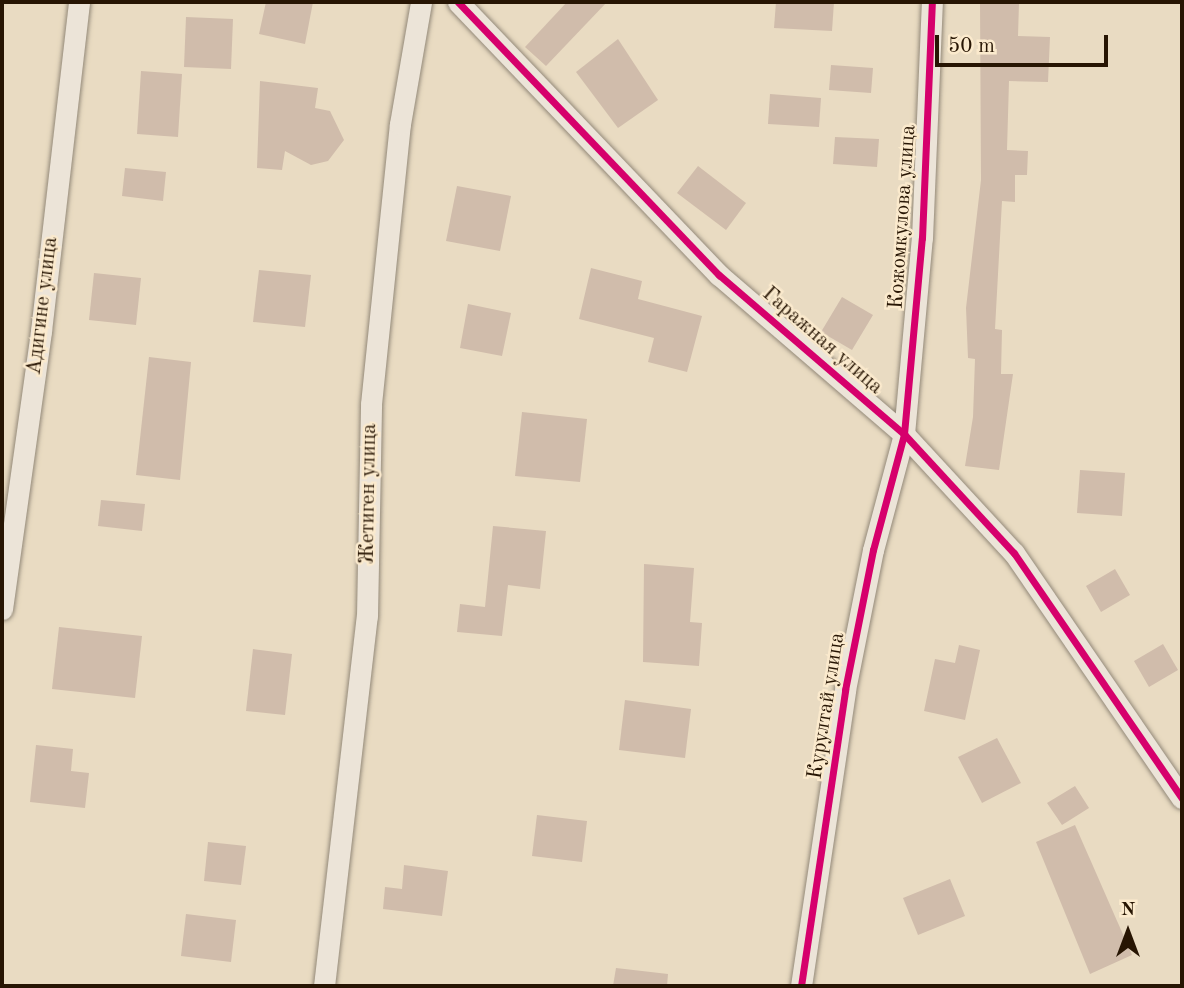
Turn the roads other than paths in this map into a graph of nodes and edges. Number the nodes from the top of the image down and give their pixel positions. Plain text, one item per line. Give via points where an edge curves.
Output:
1 (79, 2) edge
2 (421, 2) edge
3 (458, 2) edge
4 (932, 2) edge
5 (904, 434) junction
6 (2, 609) edge
7 (1182, 798) edge
8 (324, 986) edge
9 (801, 986) edge

1 - 6 street, Адигине улица via 41,331
2 - 8 street, Жетиген улица via 400,124 371,404 367,616
3 - 5 street, Гаражная улица via 719,275
4 - 5 street, Кожомкулова улица via 922,238
5 - 7 street, Гаражная улица via 1014,553
5 - 9 street, Курултай улица via 873,550 847,678

